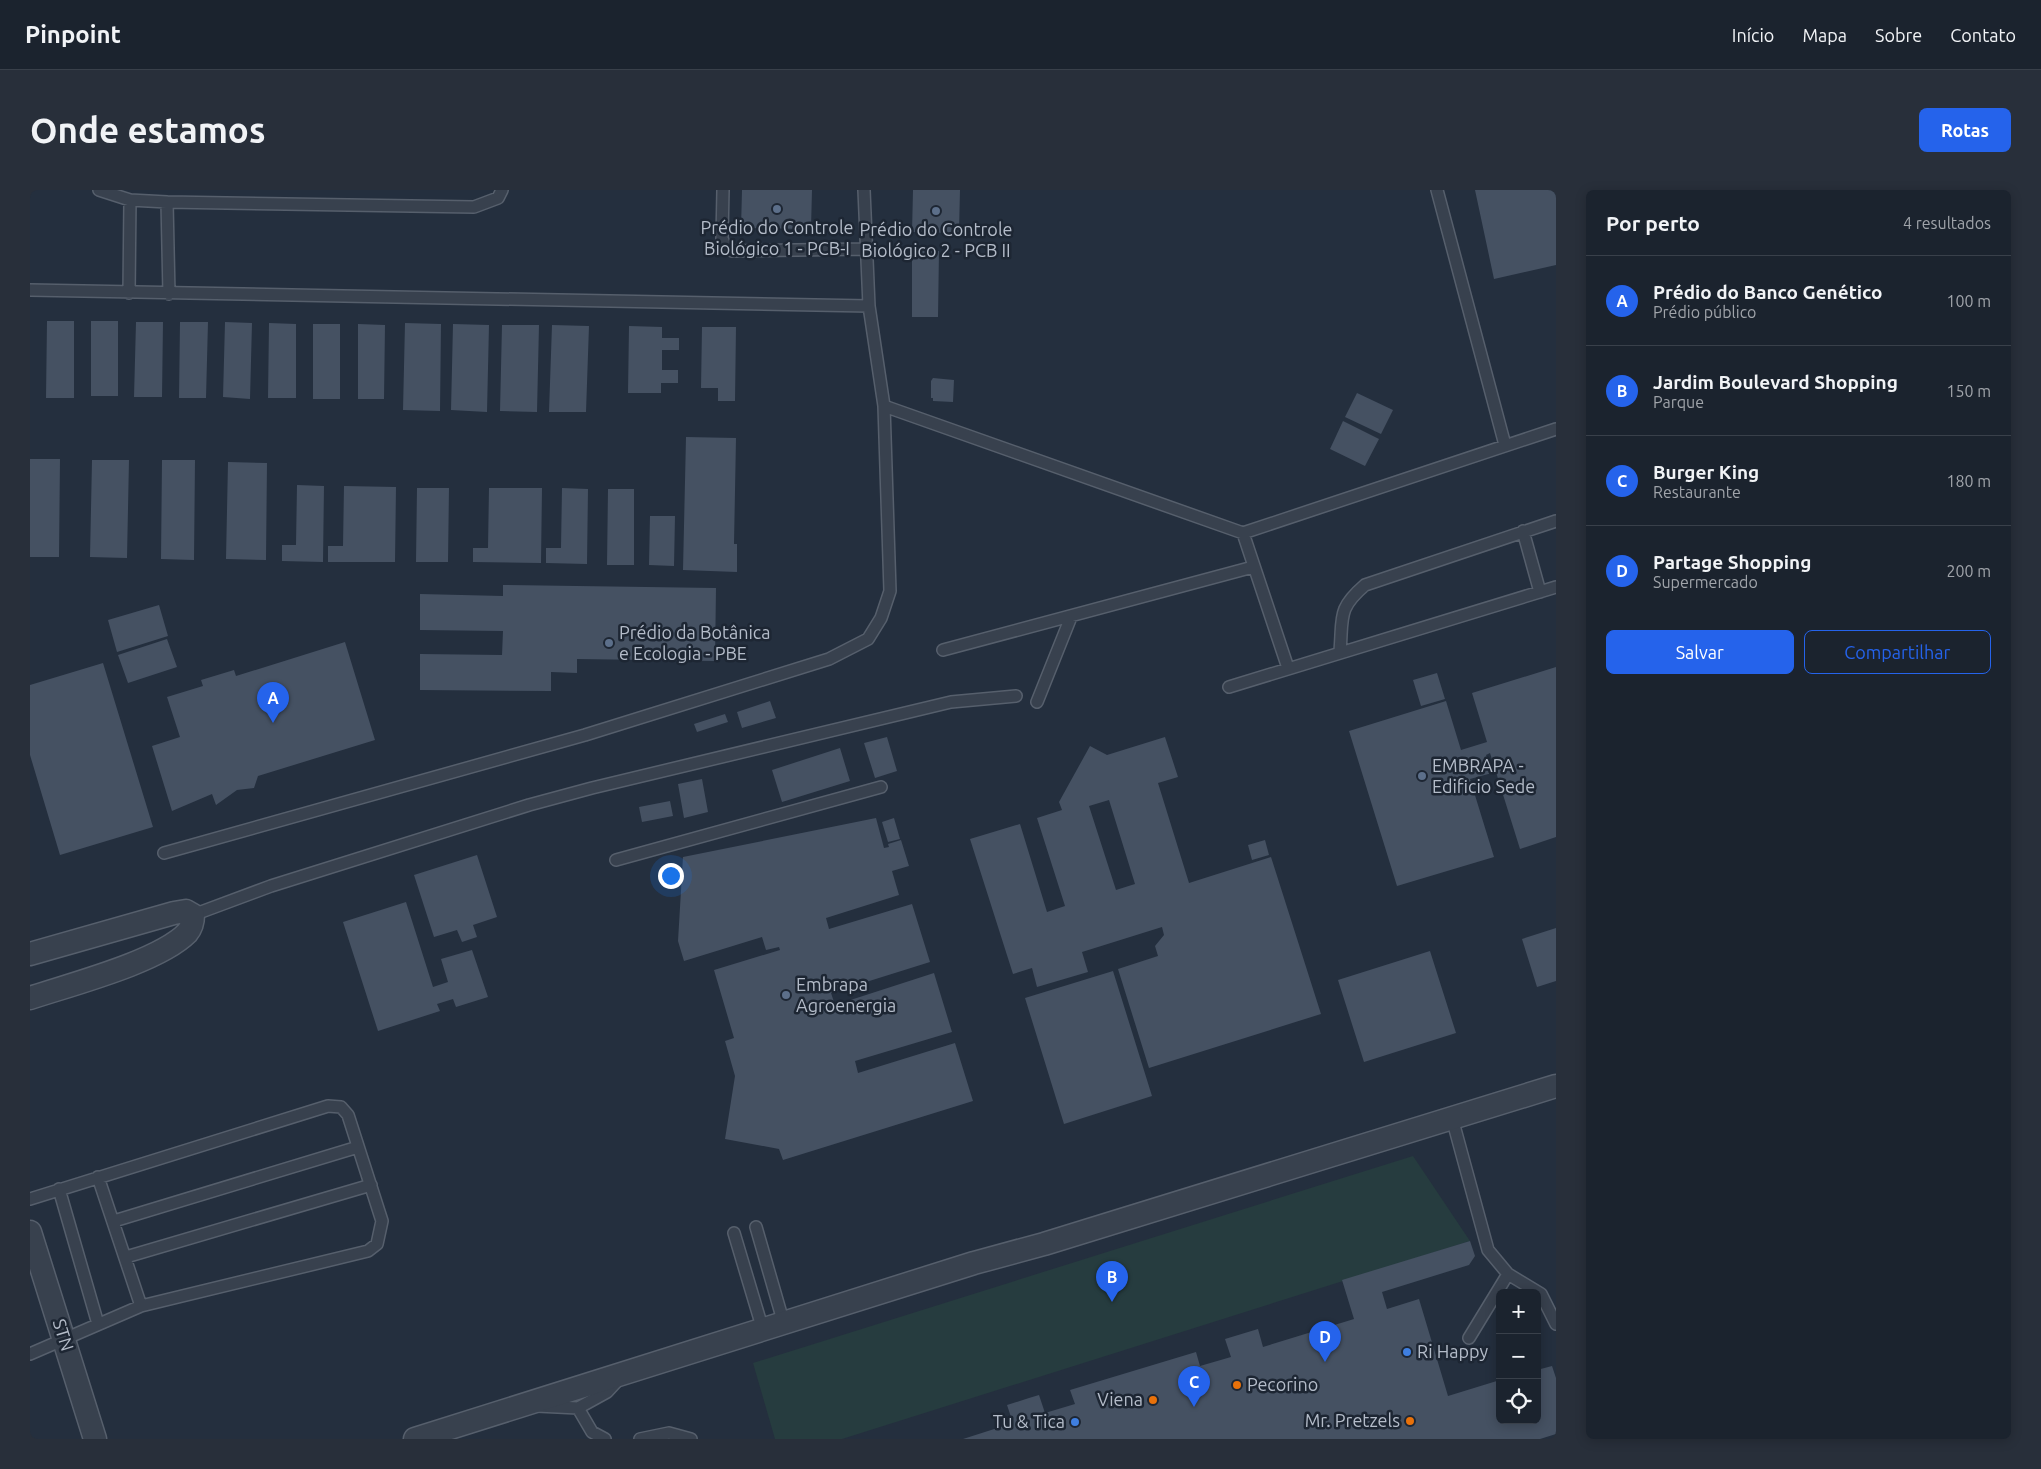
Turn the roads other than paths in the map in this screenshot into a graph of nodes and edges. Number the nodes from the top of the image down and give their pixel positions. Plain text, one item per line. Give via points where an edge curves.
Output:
1 (99, 190) edge
2 (502, 190) edge
3 (723, 190) edge
4 (864, 190) edge
5 (1437, 190) edge
6 (130, 200) junction
7 (166, 202) junction
8 (865, 249) junction
9 (30, 290) edge
10 (129, 293) junction
11 (169, 294) junction
12 (869, 306) junction
13 (884, 406) junction
14 (1556, 429) edge
15 (1504, 445) junction
16 (1556, 521) edge
17 (1523, 531) junction
18 (1243, 533) junction
19 (1253, 567) junction
20 (1556, 587) edge
21 (1540, 592) junction
22 (1071, 617) junction
23 (943, 650) dead end
24 (1340, 651) junction
25 (1288, 668) junction
26 (1229, 686) dead end
27 (1016, 696) dead end
28 (1037, 702) dead end
29 (881, 787) dead end
30 (164, 854) dead end
31 (616, 860) dead end
32 (193, 915) junction
33 (30, 954) edge
34 (30, 998) edge
35 (1556, 1086) edge
36 (1452, 1118) junction
37 (358, 1147) junction
38 (98, 1177) junction
39 (371, 1186) junction
40 (59, 1189) junction
41 (30, 1199) edge
42 (114, 1221) junction
43 (756, 1227) dead end
44 (30, 1232) edge
45 (734, 1233) dead end
46 (126, 1257) junction
47 (1508, 1274) junction
48 (141, 1306) junction
49 (98, 1324) junction
50 (1556, 1324) edge
51 (774, 1327) junction
52 (1469, 1338) dead end
53 (64, 1339) junction
54 (30, 1354) edge
55 (623, 1374) junction
56 (525, 1404) junction
57 (578, 1408) junction
58 (95, 1439) edge
59 (415, 1439) edge
60 (605, 1439) edge
61 (640, 1439) edge
62 (691, 1439) edge

1 - 6 lane
2 - 7 lane via 498,198 474,207
3 - 8 lane via 722,238 725,247 732,251
4 - 8 lane
5 - 15 lane
6 - 7 lane
6 - 10 lane
7 - 11 lane
8 - 12 lane
9 - 10 lane
10 - 11 lane
11 - 12 lane
12 - 13 lane
13 - 18 lane
13 - 30 lane via 890,591 868,639 828,660 585,735
14 - 15 lane
15 - 18 lane
16 - 17 lane
17 - 21 lane
17 - 24 lane via 1365,585 1349,598 1343,609
18 - 19 lane
19 - 22 lane
19 - 25 lane
20 - 21 lane
21 - 24 lane
22 - 23 lane
22 - 28 lane
24 - 25 lane
25 - 26 lane
27 - 32 lane via 951,702 583,790 270,886
29 - 31 lane
32 - 33 street via 186,911 174,912
32 - 34 street via 193,924 188,932 157,954
35 - 36 street
36 - 47 lane via 1488,1250
36 - 51 street
37 - 38 lane via 348,1115 341,1108 328,1106
37 - 39 lane
37 - 42 lane
38 - 40 lane
38 - 42 lane
39 - 46 lane
39 - 48 lane via 382,1221 377,1244 368,1251
40 - 41 lane
40 - 49 lane
42 - 46 lane
43 - 51 lane
44 - 53 street, STN
45 - 51 lane
46 - 48 lane
47 - 50 lane via 1541,1294
47 - 52 lane
48 - 49 lane
49 - 53 lane
51 - 55 street
53 - 54 lane
53 - 58 street, STN
55 - 56 street
55 - 57 lane via 607,1392
56 - 57 lane
56 - 59 street
57 - 60 lane via 592,1432
61 - 62 lane via 669,1433

